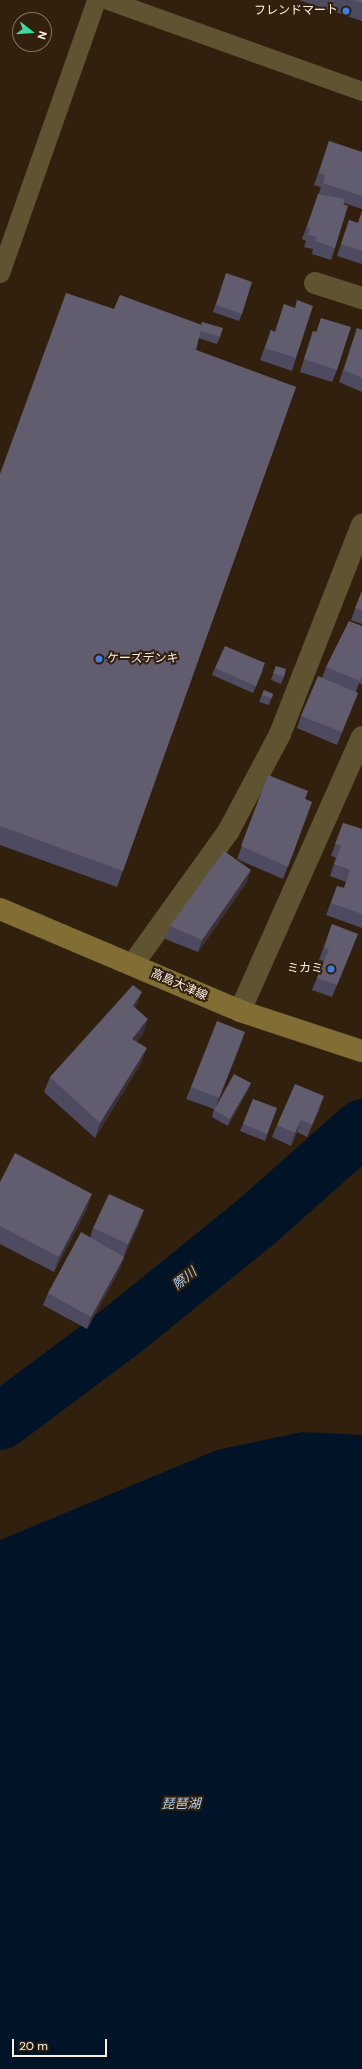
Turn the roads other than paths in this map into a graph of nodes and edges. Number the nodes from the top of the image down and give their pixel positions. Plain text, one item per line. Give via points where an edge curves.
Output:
1 (96, 0) edge
2 (108, 0) edge
3 (362, 91) edge
4 (0, 273) edge
5 (315, 283) dead end
6 (362, 298) edge
7 (362, 525) edge
8 (362, 737) edge
9 (0, 909) edge
10 (133, 964) junction
11 (240, 1011) junction
12 (362, 1051) edge

1 - 4 lane
2 - 3 lane
5 - 6 street
7 - 10 street via 269,755 228,832
8 - 11 street
9 - 10 main road, 高島大津線
10 - 11 main road, 高島大津線
11 - 12 main road, 高島大津線

